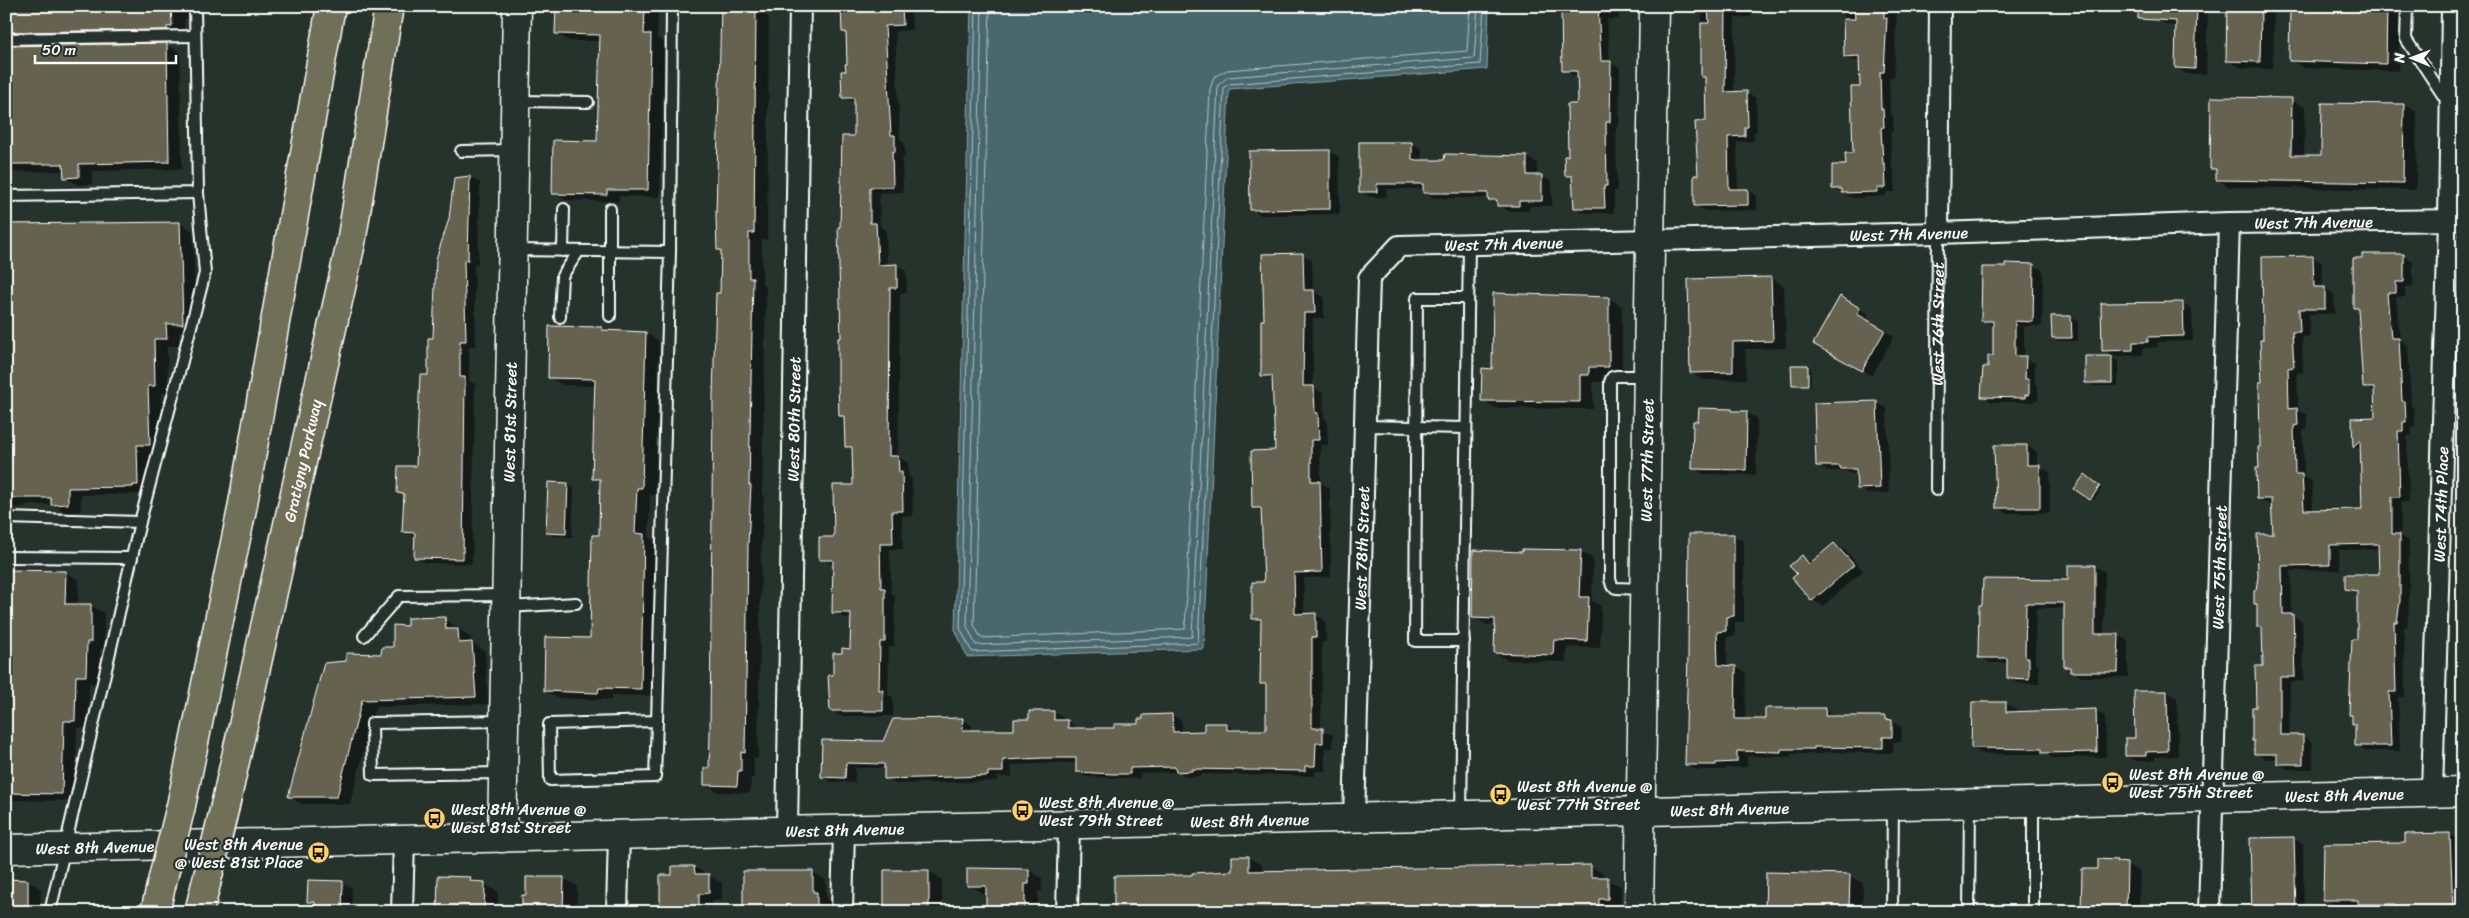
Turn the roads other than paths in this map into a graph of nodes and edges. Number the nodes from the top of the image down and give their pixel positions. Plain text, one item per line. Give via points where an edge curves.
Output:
1 (195, 6) edge
2 (390, 6) edge
3 (517, 6) edge
4 (672, 6) edge
5 (800, 6) edge
6 (1654, 6) edge
7 (1940, 6) edge
8 (2407, 6) edge
9 (2452, 6) edge
10 (329, 14) edge
11 (195, 36) junction
12 (6, 39) edge
13 (516, 101) junction
14 (588, 102) dead end
15 (2450, 107) junction
16 (515, 150) junction
17 (461, 151) dead end
18 (198, 192) junction
19 (6, 196) edge
20 (564, 209) dead end
21 (610, 209) dead end
22 (2456, 220) edge
23 (2228, 223) junction
24 (1938, 233) junction
25 (1650, 240) junction
26 (1469, 244) junction
27 (513, 250) junction
28 (563, 251) junction
29 (579, 251) junction
30 (609, 251) junction
31 (670, 252) junction
32 (1369, 278) joint
33 (1468, 298) junction
34 (610, 316) dead end
35 (560, 317) dead end
36 (1648, 376) junction
37 (1364, 426) junction
38 (1416, 427) junction
39 (1466, 428) junction
40 (1936, 490) dead end
41 (6, 518) edge
42 (140, 522) junction
43 (6, 557) edge
44 (132, 558) junction
45 (1644, 589) junction
46 (506, 601) junction
47 (576, 603) dead end
48 (364, 636) dead end
49 (1464, 641) junction
50 (504, 721) junction
51 (657, 721) junction
52 (503, 773) junction
53 (2432, 792) junction
54 (2463, 792) edge
55 (2213, 798) junction
56 (2033, 802) junction
57 (1970, 803) junction
58 (1893, 805) junction
59 (1639, 811) junction
60 (1461, 815) junction
61 (1354, 818) junction
62 (1068, 825) junction
63 (844, 830) junction
64 (787, 832) junction
65 (619, 835) junction
66 (502, 838) junction
67 (404, 840) junction
68 (66, 848) junction
69 (6, 849) edge
70 (158, 899) edge
71 (50, 912) edge
72 (199, 912) edge
73 (402, 912) edge
74 (617, 912) edge
75 (842, 912) edge
76 (1067, 912) edge
77 (1639, 912) edge
78 (1892, 912) edge
79 (1969, 912) edge
80 (2033, 912) edge
81 (2209, 912) edge

1 - 11 lane
2 - 72 highway, Gratigny Parkway, bridge via 351,243
3 - 13 street, West 81st Street
4 - 31 lane
5 - 64 street, West 80th Street
6 - 25 street, West 77th Street
7 - 24 street, West 76th Street
8 - 15 lane via 2406,39
9 - 15 street, West 74th Place
10 - 70 highway, bridge via 242,509 181,806
11 - 12 lane
11 - 18 lane
13 - 14 lane
13 - 16 street, West 81st Street
15 - 22 street, West 74th Place
16 - 17 lane
16 - 27 street, West 81st Street
18 - 19 lane
18 - 42 lane via 205,273
20 - 28 lane
21 - 30 lane
22 - 23 street, West 7th Avenue
22 - 53 street, West 74th Place
23 - 24 street, West 7th Avenue
23 - 55 street, West 75th Street
24 - 25 street, West 7th Avenue
24 - 40 lane, West 76th Street
25 - 26 street, West 7th Avenue
25 - 36 street, West 77th Street
26 - 32 street, West 7th Avenue via 1399,246
26 - 33 lane
27 - 28 lane
27 - 46 street, West 81st Street
28 - 29 lane
29 - 30 lane
29 - 35 lane via 562,276
30 - 31 lane
30 - 34 lane
31 - 51 lane
32 - 37 street, West 78th Street
33 - 38 lane via 1417,298
33 - 39 lane
36 - 45 street, West 77th Street
36 - 45 lane via 1616,376 1610,382 1610,579 1616,588
37 - 38 lane
37 - 61 street, West 78th Street
38 - 39 lane
38 - 49 lane via 1415,641
39 - 49 lane
41 - 42 lane
42 - 44 lane
43 - 44 lane
44 - 68 lane
45 - 59 street, West 77th Street
46 - 47 lane
46 - 48 lane via 399,596
46 - 50 street, West 81st Street
49 - 60 lane
50 - 52 street, West 81st Street
50 - 52 lane via 372,723 373,775
51 - 51 lane via 549,724 550,780 655,777
52 - 66 street, West 81st Street
53 - 54 street, West 8th Avenue
53 - 55 street, West 8th Avenue
55 - 56 street, West 8th Avenue
55 - 81 street, West 75th Street
56 - 57 street, West 8th Avenue
56 - 80 lane
57 - 58 street, West 8th Avenue
57 - 79 lane
58 - 59 street, West 8th Avenue
58 - 78 lane
59 - 60 street, West 8th Avenue
59 - 77 street, West 77th Street
60 - 61 street, West 8th Avenue
61 - 62 street, West 8th Avenue
62 - 63 street, West 8th Avenue
62 - 76 street
63 - 64 street, West 8th Avenue
63 - 75 street
64 - 65 street, West 8th Avenue
65 - 66 street, West 8th Avenue
65 - 74 street
66 - 67 street, West 8th Avenue
67 - 68 street, West 8th Avenue
67 - 73 street
68 - 69 street, West 8th Avenue
68 - 71 lane

